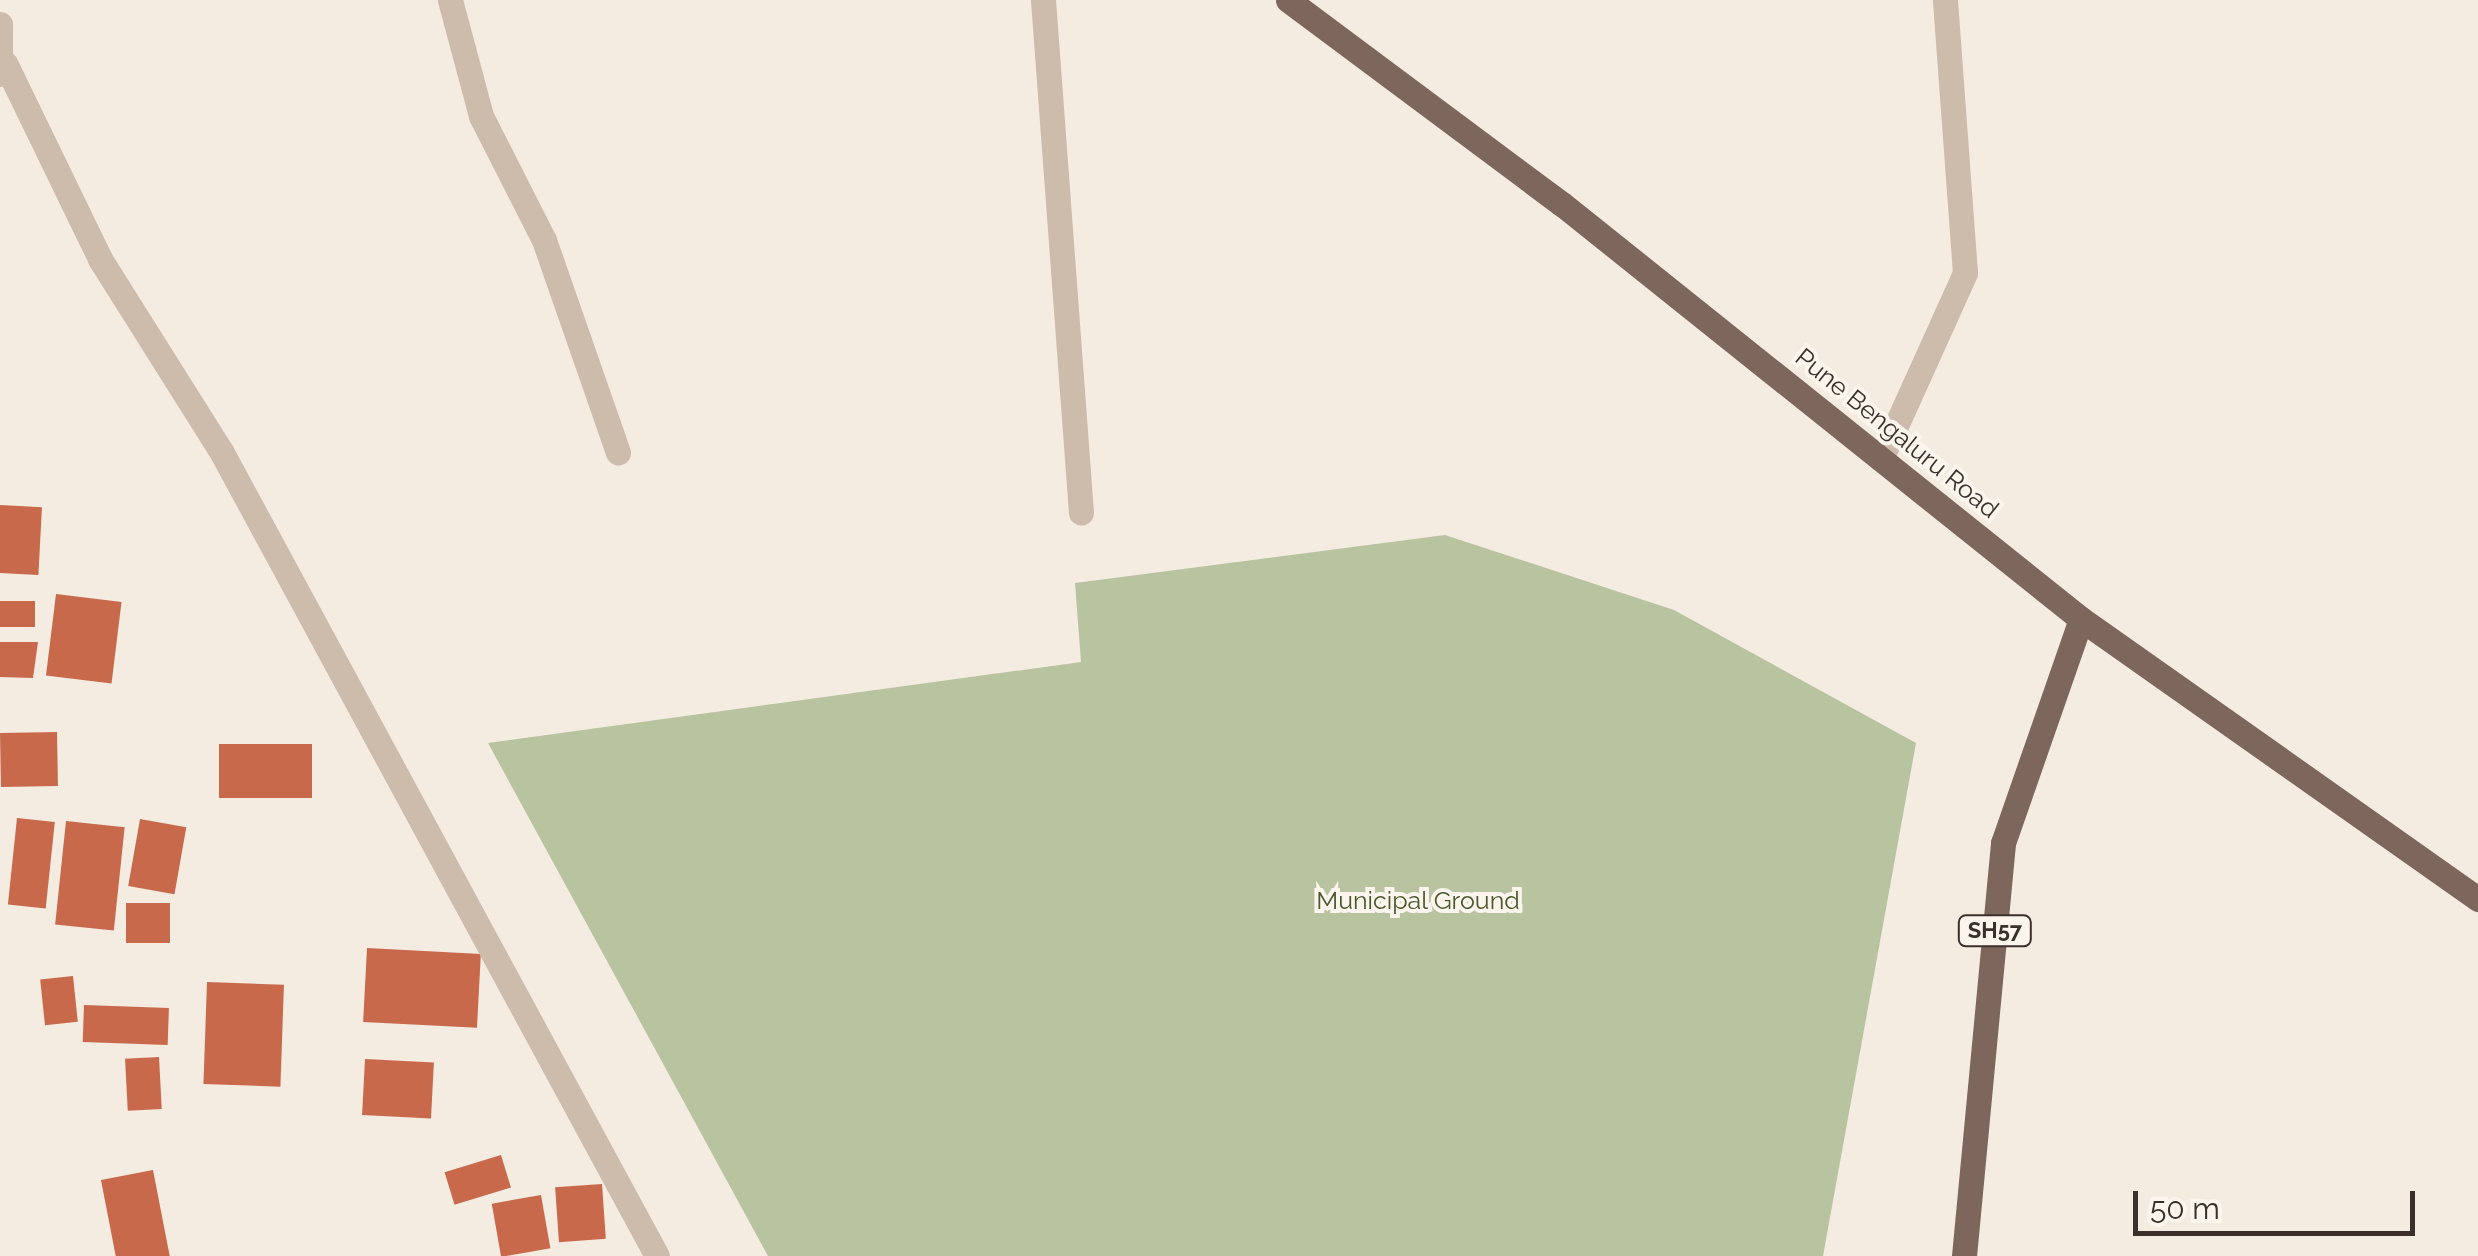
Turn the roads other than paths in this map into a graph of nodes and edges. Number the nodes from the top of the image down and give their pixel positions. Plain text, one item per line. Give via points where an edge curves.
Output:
1 (450, 0) edge
2 (1044, 0) edge
3 (1288, 0) edge
4 (1945, 0) edge
5 (0, 24) edge
6 (2, 68) edge
7 (618, 453) dead end
8 (1882, 459) junction
9 (1081, 513) dead end
10 (2081, 619) junction
11 (2478, 898) edge
12 (657, 1256) edge
13 (1964, 1256) edge

1 - 7 street via 482,116 544,240
2 - 9 street
3 - 8 main road, Pune Bengaluru Road
4 - 8 street via 1965,273
5 - 6 street
6 - 12 street via 100,259 220,451
8 - 10 main road, Pune Bengaluru Road
10 - 11 main road, Pune Bengaluru Road
10 - 13 main road, SH57 via 2003,843

